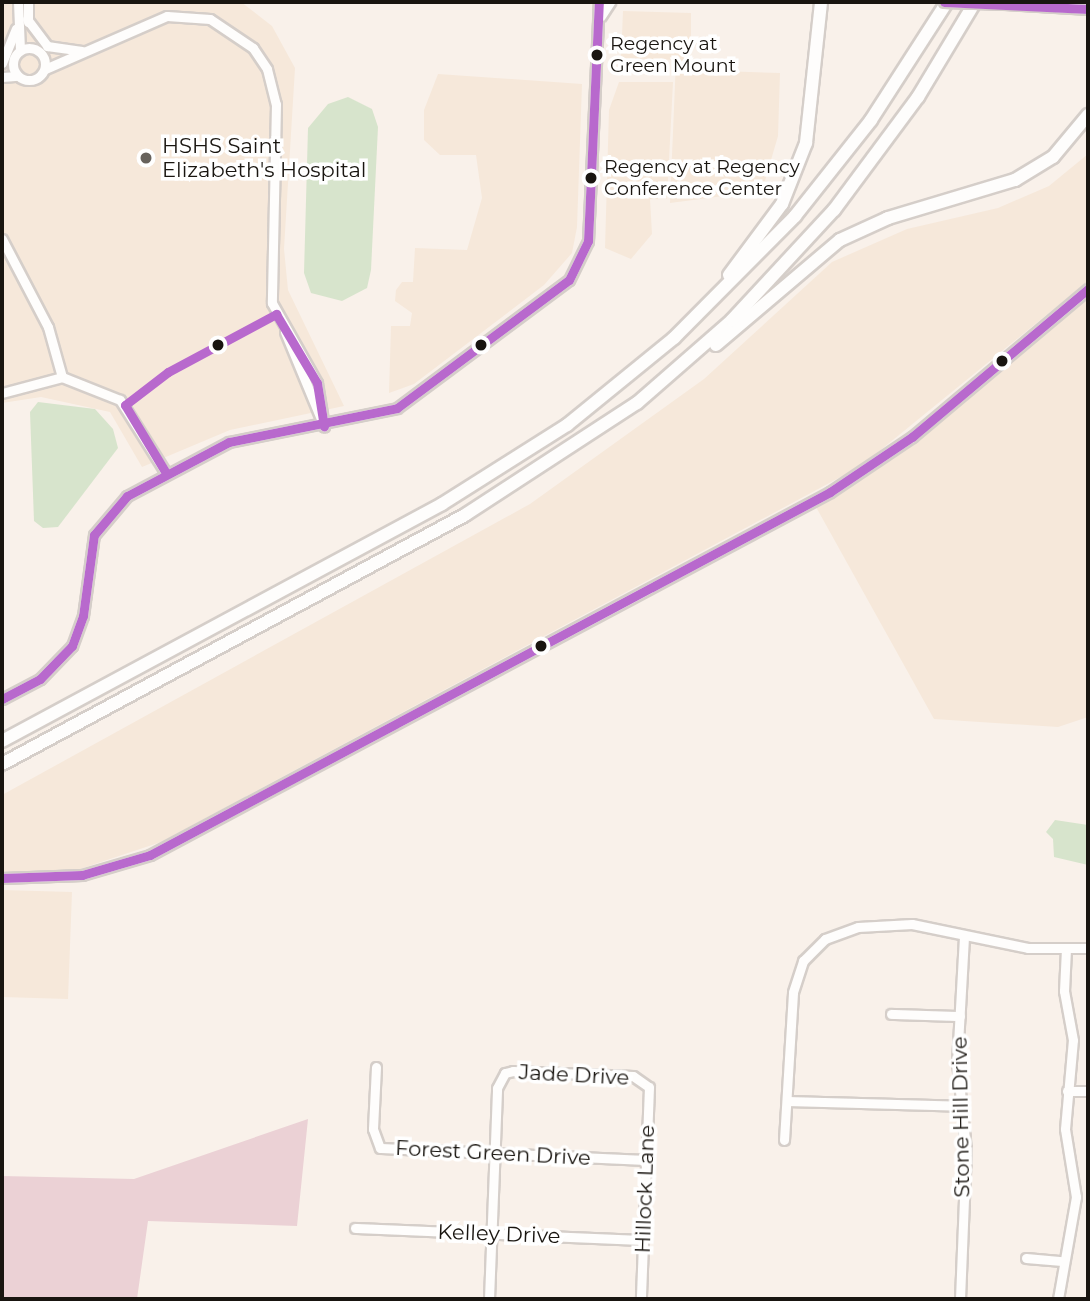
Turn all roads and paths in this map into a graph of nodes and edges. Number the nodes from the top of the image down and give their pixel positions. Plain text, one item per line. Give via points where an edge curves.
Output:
1 (18, 2) edge
2 (28, 2) edge
3 (592, 2) edge
4 (599, 2) edge
5 (610, 2) edge
6 (821, 2) edge
7 (945, 2) edge
8 (975, 2) edge
9 (1088, 9) edge
10 (23, 20) junction
11 (598, 21) junction
12 (20, 50) junction
13 (39, 51) junction
14 (80, 53) junction
15 (13, 59) junction
16 (2, 63) edge
17 (2, 69) edge
18 (45, 69) junction
19 (18, 76) junction
20 (2, 77) edge
21 (1088, 115) edge
22 (2, 239) edge
23 (1088, 289) edge
24 (663, 347) junction
25 (62, 377) junction
26 (2, 393) edge
27 (637, 403) junction
28 (324, 426) junction
29 (166, 473) junction
30 (2, 699) edge
31 (2, 741) edge
32 (2, 764) edge
33 (2, 878) edge
34 (964, 936) junction
35 (1088, 948) edge
36 (1066, 949) junction
37 (891, 1014) dead end
38 (960, 1016) junction
39 (376, 1067) dead end
40 (644, 1080) joint
41 (1067, 1091) junction
42 (1088, 1091) edge
43 (787, 1101) junction
44 (961, 1106) junction
45 (784, 1140) dead end
46 (494, 1153) junction
47 (647, 1160) junction
48 (355, 1228) dead end
49 (492, 1233) junction
50 (643, 1240) junction
51 (1027, 1258) dead end
52 (1062, 1261) junction
53 (489, 1299) edge
54 (641, 1299) edge
55 (960, 1299) edge
56 (1058, 1299) edge

1 - 10 street
2 - 10 street
3 - 11 street
4 - 11 street
5 - 11 street
6 - 24 highway via 806,143 782,204 745,258
7 - 9 street, bridge
7 - 24 highway via 898,82 821,186 745,271
8 - 27 highway via 918,97 834,210 732,320
10 - 12 street
10 - 13 street
10 - 14 street via 47,46
10 - 16 street
11 - 28 street via 589,226 576,269 560,288 408,402 382,415
12 - 13 street
12 - 15 street
13 - 14 street
13 - 18 street
14 - 18 street
14 - 28 street via 151,19 182,15 223,24 262,58 276,104 270,291 285,331 317,383
15 - 17 street
15 - 19 street
18 - 19 street via 32,80
19 - 20 street
21 - 27 highway via 1053,157 1015,180 888,218 840,240
22 - 25 street via 48,327
23 - 33 street via 912,437 832,491 149,855 82,875
24 - 31 highway via 567,425 485,480
25 - 26 street
25 - 29 street via 102,388 125,405
27 - 32 highway via 465,515
28 - 29 street via 229,442
29 - 30 street via 115,505 94,535 83,616 72,646 40,679
34 - 36 street
34 - 38 street, Stone Hill Drive
34 - 43 street via 929,925 876,925 840,932 811,949 793,992
35 - 36 street
36 - 41 street via 1064,991 1073,1040
37 - 38 street
38 - 44 street, Stone Hill Drive
39 - 46 street, Forest Green Drive via 373,1129 380,1148
40 - 46 street, Jade Drive via 505,1073 497,1088
40 - 47 street, Hillock Lane via 649,1087
41 - 42 street
41 - 52 street via 1065,1129 1076,1197
43 - 44 street
43 - 45 street
44 - 55 street, Stone Hill Drive via 966,1149
46 - 47 street, Forest Green Drive
46 - 49 street
47 - 50 street, Hillock Lane
48 - 49 street, Kelley Drive
49 - 50 street, Kelley Drive
49 - 53 street
50 - 54 street, Hillock Lane
51 - 52 street
52 - 56 street

